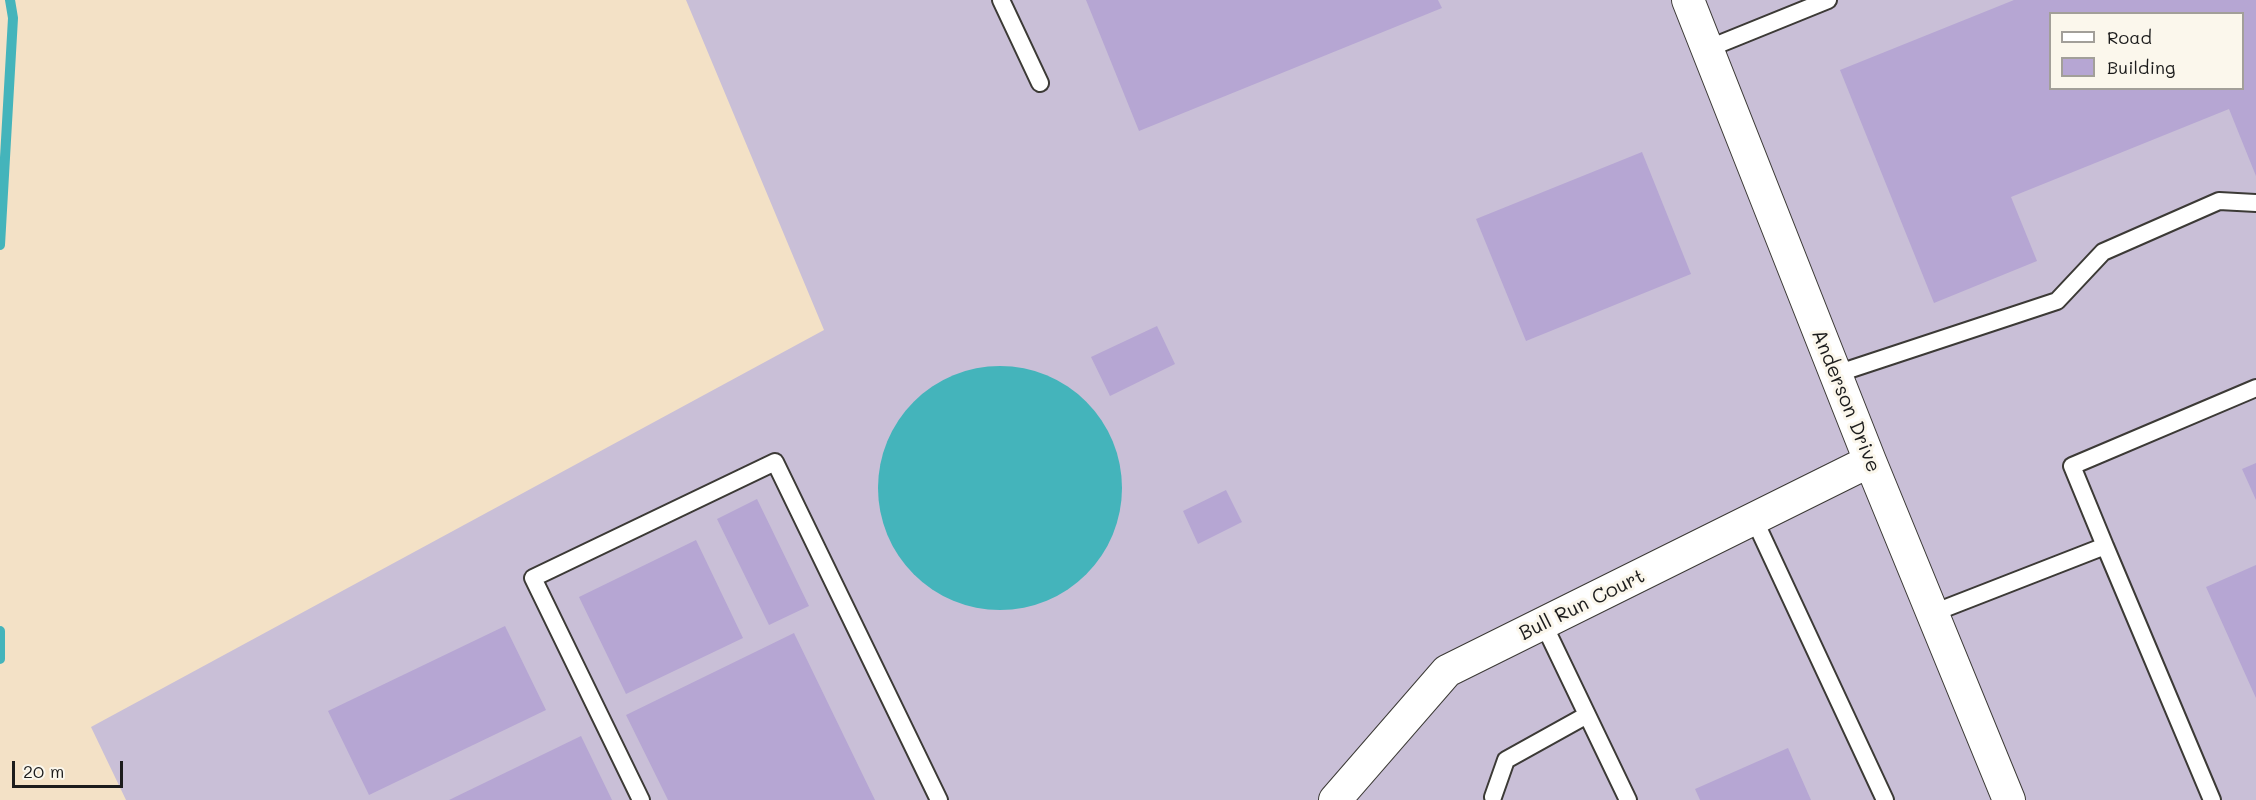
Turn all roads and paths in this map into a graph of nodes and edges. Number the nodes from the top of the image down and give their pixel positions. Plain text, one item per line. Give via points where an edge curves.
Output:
1 (1001, 0) edge
2 (1688, 0) edge
3 (1828, 0) edge
4 (1707, 49) junction
5 (1040, 82) dead end
6 (2256, 203) edge
7 (1836, 374) junction
8 (2256, 388) edge
9 (1870, 461) junction
10 (1754, 519) junction
11 (2105, 546) junction
12 (1934, 613) junction
13 (1544, 625) junction
14 (1587, 716) junction
15 (1491, 799) edge
16 (641, 800) edge
17 (939, 800) edge
18 (1335, 800) edge
19 (1628, 800) edge
20 (1885, 800) edge
21 (2009, 800) edge
22 (2212, 800) edge

1 - 5 lane
2 - 4 street, Anderson Drive
3 - 4 lane
4 - 7 street, Anderson Drive
6 - 7 lane via 2219,201 2103,252 2057,301
7 - 9 street, Anderson Drive
8 - 11 lane via 2072,466
9 - 10 street, Bull Run Court
9 - 12 street, Anderson Drive
10 - 13 street, Bull Run Court
10 - 20 lane
11 - 12 lane
11 - 22 lane
12 - 21 street, Anderson Drive
13 - 14 lane
13 - 18 street, Bull Run Court via 1447,671
14 - 15 lane via 1506,760
14 - 19 lane
16 - 17 lane via 533,578 775,462

